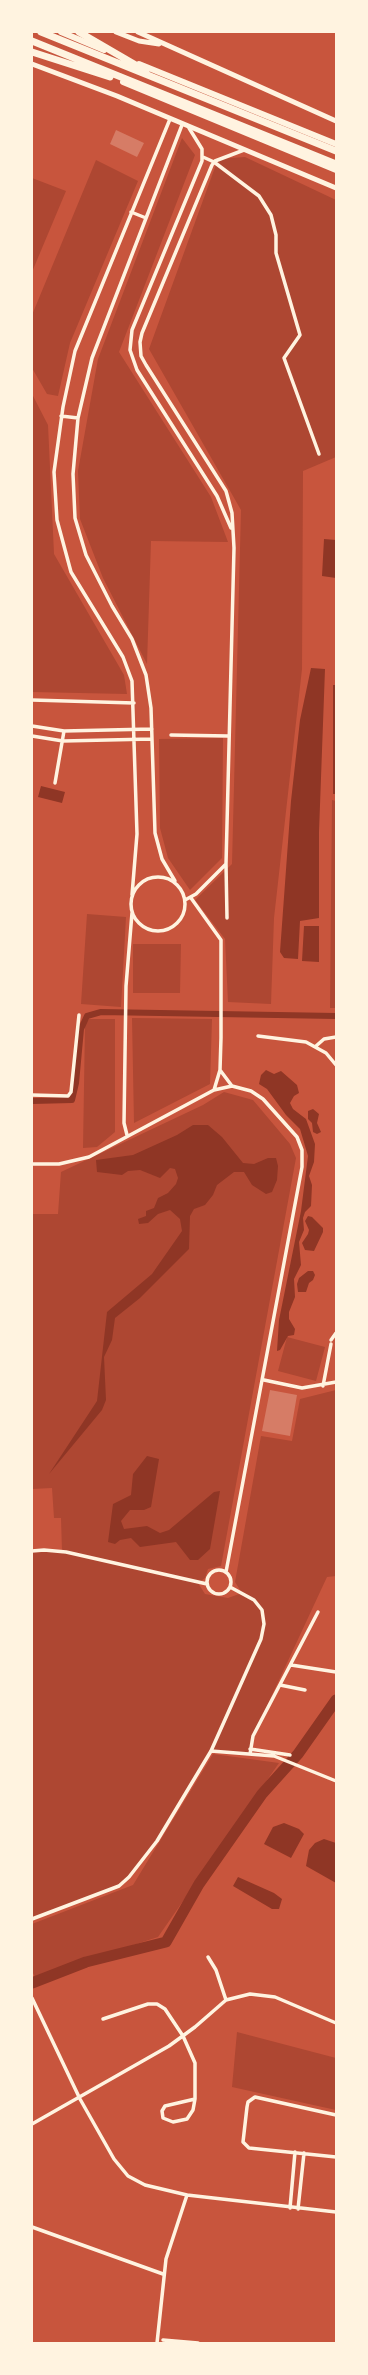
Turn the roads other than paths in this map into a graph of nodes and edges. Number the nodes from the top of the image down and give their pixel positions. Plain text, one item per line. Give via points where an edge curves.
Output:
1 (41, 32) edge
2 (61, 32) edge
3 (79, 32) edge
4 (116, 32) edge
5 (138, 32) edge
6 (32, 41) edge
7 (32, 44) edge
8 (164, 44) junction
9 (32, 52) edge
10 (32, 64) edge
11 (169, 84) junction
12 (164, 94) junction
13 (170, 119) junction
14 (336, 121) edge
15 (182, 125) junction
16 (189, 128) junction
17 (336, 144) edge
18 (244, 150) junction
19 (336, 151) edge
20 (203, 157) junction
21 (214, 162) junction
22 (336, 164) edge
23 (336, 170) edge
24 (336, 188) edge
25 (131, 212) junction
26 (146, 218) junction
27 (62, 416) junction
28 (78, 418) junction
29 (319, 454) dead end
30 (232, 531) junction
31 (32, 700) edge
32 (134, 703) junction
33 (32, 726) edge
34 (133, 729) junction
35 (152, 729) junction
36 (64, 731) junction
37 (171, 735) dead end
38 (32, 736) edge
39 (228, 736) junction
40 (134, 738) junction
41 (152, 738) junction
42 (64, 741) junction
43 (55, 783) dead end
44 (226, 864) junction
45 (175, 881) junction
46 (132, 895) junction
47 (191, 898) junction
48 (185, 900) junction
49 (132, 913) junction
50 (227, 918) dead end
51 (78, 1014) dead end
52 (258, 1036) dead end
53 (336, 1037) edge
54 (316, 1046) junction
55 (336, 1065) edge
56 (220, 1070) junction
57 (232, 1086) junction
58 (214, 1090) junction
59 (32, 1095) edge
60 (127, 1135) junction
61 (32, 1164) edge
62 (336, 1333) edge
63 (331, 1346) junction
64 (336, 1346) edge
65 (336, 1354) edge
66 (264, 1380) junction
67 (336, 1382) edge
68 (323, 1386) junction
69 (32, 1551) edge
70 (226, 1572) junction
71 (207, 1584) junction
72 (230, 1587) junction
73 (318, 1612) dead end
74 (291, 1665) junction
75 (336, 1672) edge
76 (280, 1685) junction
77 (305, 1690) dead end
78 (250, 1749) junction
79 (211, 1751) junction
80 (250, 1754) junction
81 (290, 1755) dead end
82 (336, 1781) edge
83 (32, 1919) edge
84 (208, 1957) dead end
85 (33, 2000) edge
86 (226, 2000) junction
87 (102, 2019) dead end
88 (336, 2023) edge
89 (183, 2036) junction
90 (80, 2099) junction
91 (195, 2099) junction
92 (336, 2115) edge
93 (32, 2124) edge
94 (295, 2152) junction
95 (304, 2153) junction
96 (336, 2157) edge
97 (187, 2195) junction
98 (290, 2208) junction
99 (298, 2209) junction
100 (336, 2212) edge
101 (32, 2227) edge
102 (164, 2274) junction
103 (163, 2340) dead end
104 (157, 2343) edge
105 (198, 2343) edge

1 - 11 highway
2 - 17 highway
3 - 11 highway
4 - 8 main road via 139,41
5 - 8 main road
6 - 12 highway
7 - 23 highway
8 - 14 main road
9 - 12 highway
10 - 13 main road
11 - 19 highway
12 - 22 highway
13 - 15 main road
13 - 25 street
15 - 16 main road
15 - 26 street
16 - 18 main road
16 - 20 street via 202,149
18 - 21 street
18 - 24 main road
20 - 21 street
20 - 30 street via 132,330 130,350 137,370 218,496
21 - 29 street via 259,196 271,215 276,235 276,253 300,335 284,358
21 - 30 street via 142,333 140,349 146,365 226,491 232,512
25 - 26 street
25 - 27 street via 75,351
26 - 28 street via 92,358
27 - 28 street
27 - 32 street via 54,472 57,520 71,572 123,657 132,681
28 - 35 street via 73,474 75,518 86,555 132,639 146,675
30 - 39 street via 234,548
31 - 32 street
32 - 34 street
33 - 36 street
34 - 35 street
34 - 36 street
34 - 40 street
35 - 41 street
36 - 42 street
37 - 39 street
38 - 42 street
39 - 44 street
40 - 41 street
40 - 42 street
40 - 46 street via 137,834
41 - 45 street via 155,833 162,859
42 - 43 street
44 - 47 street
44 - 50 street
45 - 46 street via 158,876 150,877 136,888
45 - 48 street via 181,888
46 - 49 street
47 - 48 street
47 - 56 street via 221,940
48 - 49 street via 184,914 180,922 163,931 145,928 137,922
49 - 60 street via 126,1006 124,1124
51 - 59 street via 71,1092 68,1096
52 - 54 street via 306,1042
53 - 54 street via 324,1039
54 - 55 street
56 - 57 street
56 - 58 street
57 - 58 street
57 - 66 street via 251,1091 263,1099 297,1137 302,1150 302,1167
58 - 60 street
60 - 61 street via 99,1153 72,1162
62 - 63 street
63 - 64 street
63 - 65 street
63 - 68 street
66 - 68 street via 302,1388
66 - 70 street
67 - 68 street
69 - 71 street via 66,1552
70 - 71 street via 214,1571 208,1576
70 - 72 street via 230,1577
71 - 72 street via 218,1594
72 - 79 street via 254,1600 262,1610 264,1624 261,1639
73 - 74 street
74 - 75 street
74 - 76 street
76 - 77 street
76 - 78 street via 253,1736
78 - 80 street
78 - 81 street
79 - 80 street
79 - 83 street via 157,1841 129,1877 119,1886
80 - 82 street via 284,1759
84 - 86 street via 216,1970
85 - 90 street
86 - 88 street via 250,1994 267,1996
86 - 89 street
87 - 89 street via 139,2006 157,2004 165,2009
89 - 90 street
89 - 91 street via 195,2063
90 - 93 street
90 - 97 street via 125,2174 145,2185
91 - 91 street via 193,2110 187,2119 173,2122 163,2118 162,2111 165,2106
92 - 94 street via 261,2097 251,2099 247,2107 244,2145 249,2148
94 - 95 street
94 - 98 street
95 - 96 street
95 - 99 street
97 - 98 street
97 - 102 street via 168,2248
98 - 99 street
99 - 100 street
101 - 102 street
102 - 104 street
103 - 105 street

